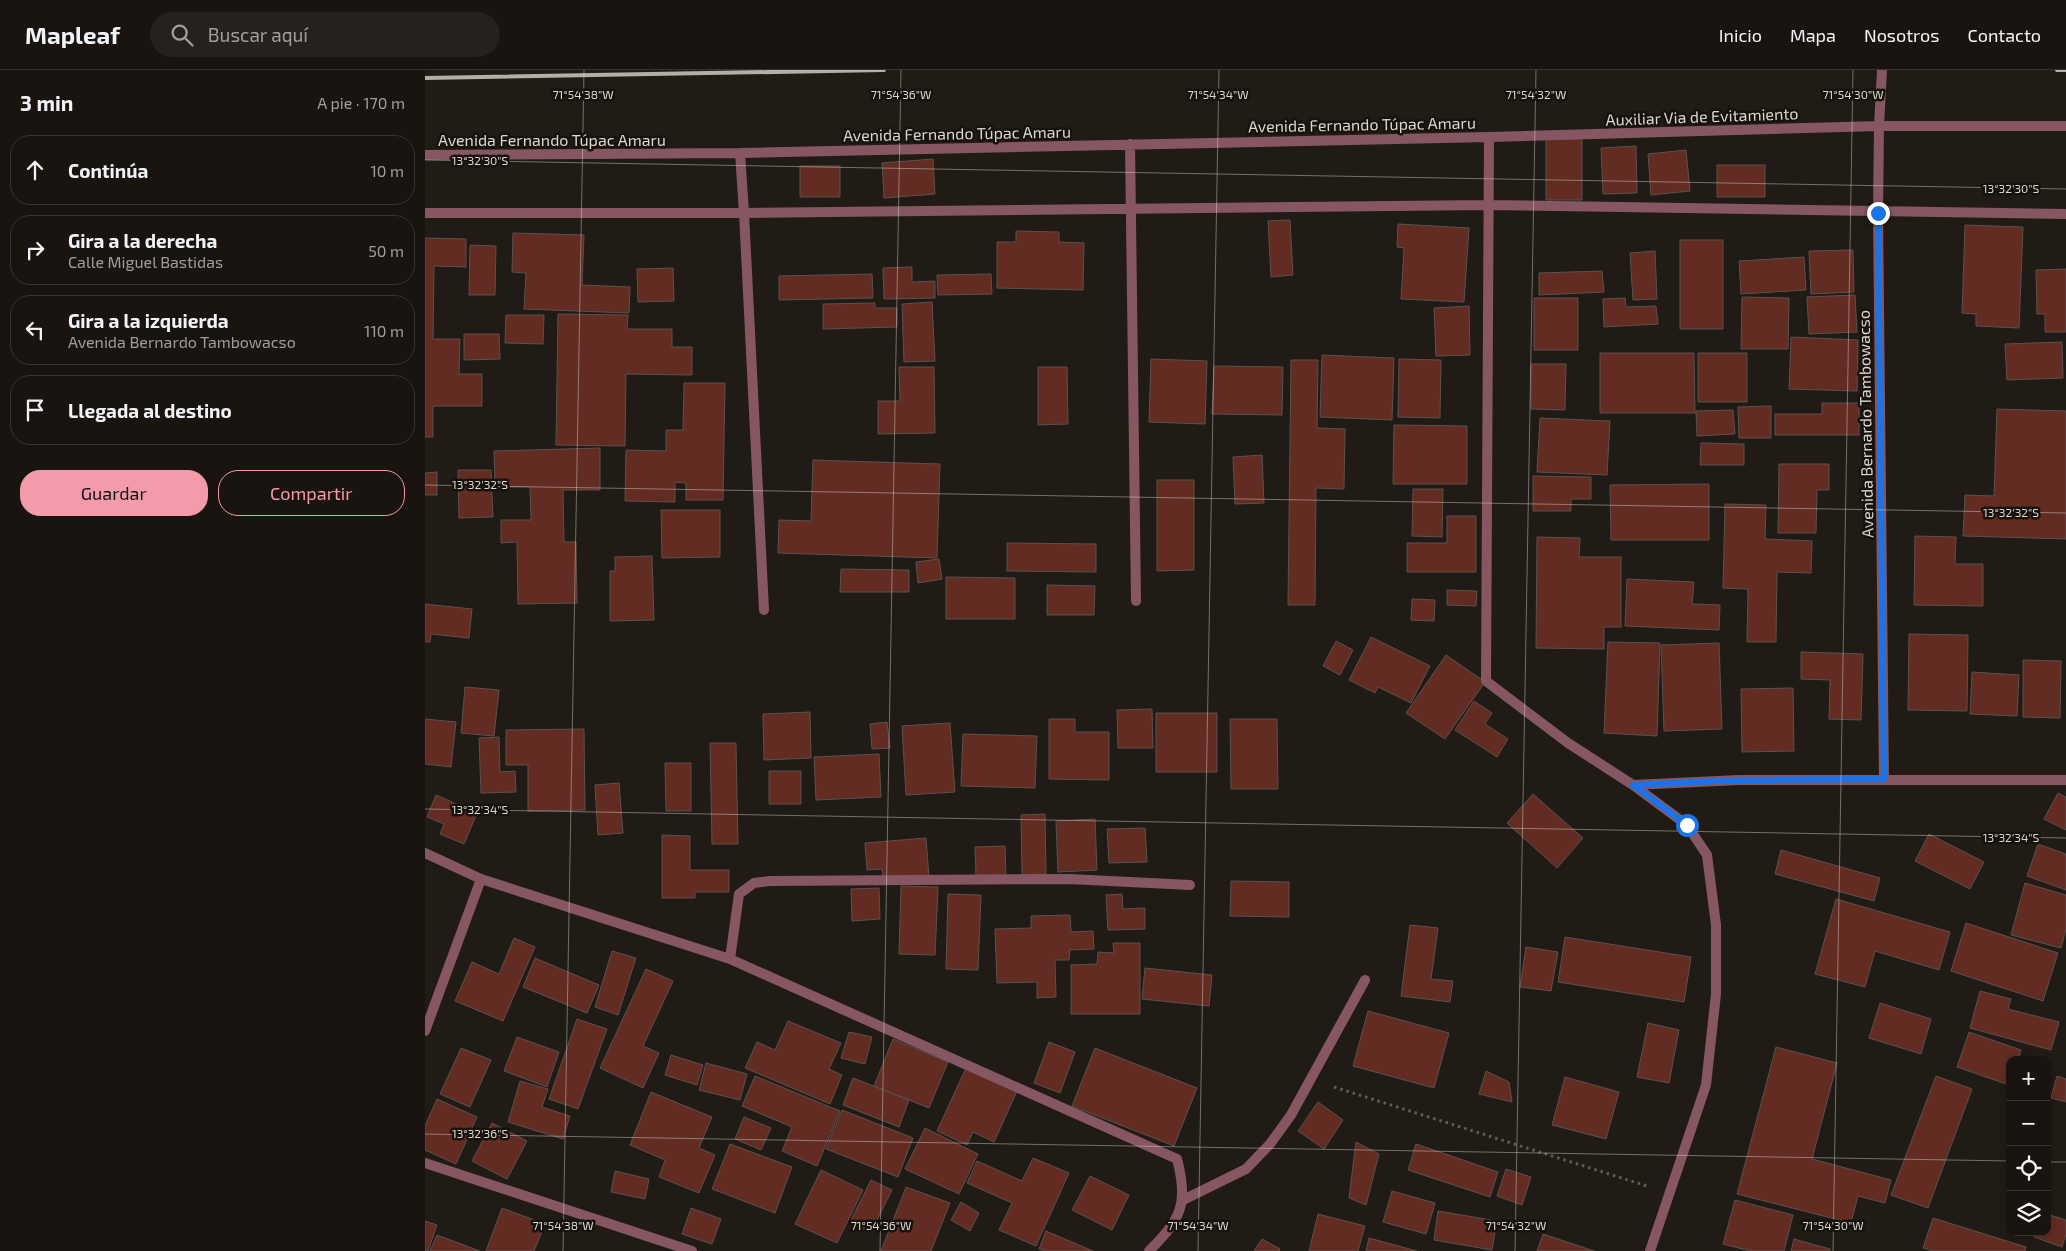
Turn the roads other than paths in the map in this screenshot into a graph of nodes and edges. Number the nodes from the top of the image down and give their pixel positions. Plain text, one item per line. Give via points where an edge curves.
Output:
1 (1882, 70) edge
2 (1879, 126) junction
3 (2066, 126) edge
4 (1489, 137) junction
5 (1130, 144) junction
6 (739, 153) junction
7 (425, 155) edge
8 (1487, 205) junction
9 (1131, 210) junction
10 (425, 213) edge
11 (744, 213) junction
12 (1878, 213) junction
13 (2066, 214) edge
14 (1136, 601) dead end
15 (764, 610) dead end
16 (1884, 779) junction
17 (2066, 780) edge
18 (1633, 785) junction
19 (425, 853) edge
20 (481, 879) junction
21 (1190, 885) dead end
22 (730, 960) junction
23 (1365, 980) dead end
24 (425, 1031) edge
25 (425, 1163) edge
26 (1183, 1200) junction
27 (692, 1251) edge
28 (1149, 1251) edge
29 (1650, 1251) edge

1 - 2 street, Avenida Bernardo Tambowacso
2 - 3 street, Auxiliar Via de Evitamiento
2 - 4 street, Auxiliar Via de Evitamiento
2 - 12 street, Avenida Bernardo Tambowacso
4 - 5 street, Avenida Fernando Túpac Amaru
4 - 8 street
5 - 6 street, Avenida Fernando Túpac Amaru
5 - 9 street
6 - 7 street, Avenida Fernando Túpac Amaru
6 - 11 street
8 - 9 street
8 - 12 street
8 - 18 street via 1486,681 1568,743
9 - 11 street
9 - 14 street
10 - 11 street
11 - 15 street
12 - 13 street
12 - 16 street, Avenida Bernardo Tambowacso
16 - 17 street
16 - 18 street
18 - 29 street via 1687,825 1707,855 1717,925 1716,994 1706,1085
19 - 20 street
20 - 22 street
20 - 24 street
21 - 22 street via 1069,879 754,883 739,894
22 - 26 street via 1177,1160
23 - 26 street via 1291,1115 1270,1144 1246,1169
25 - 27 street
26 - 28 street via 1171,1229

